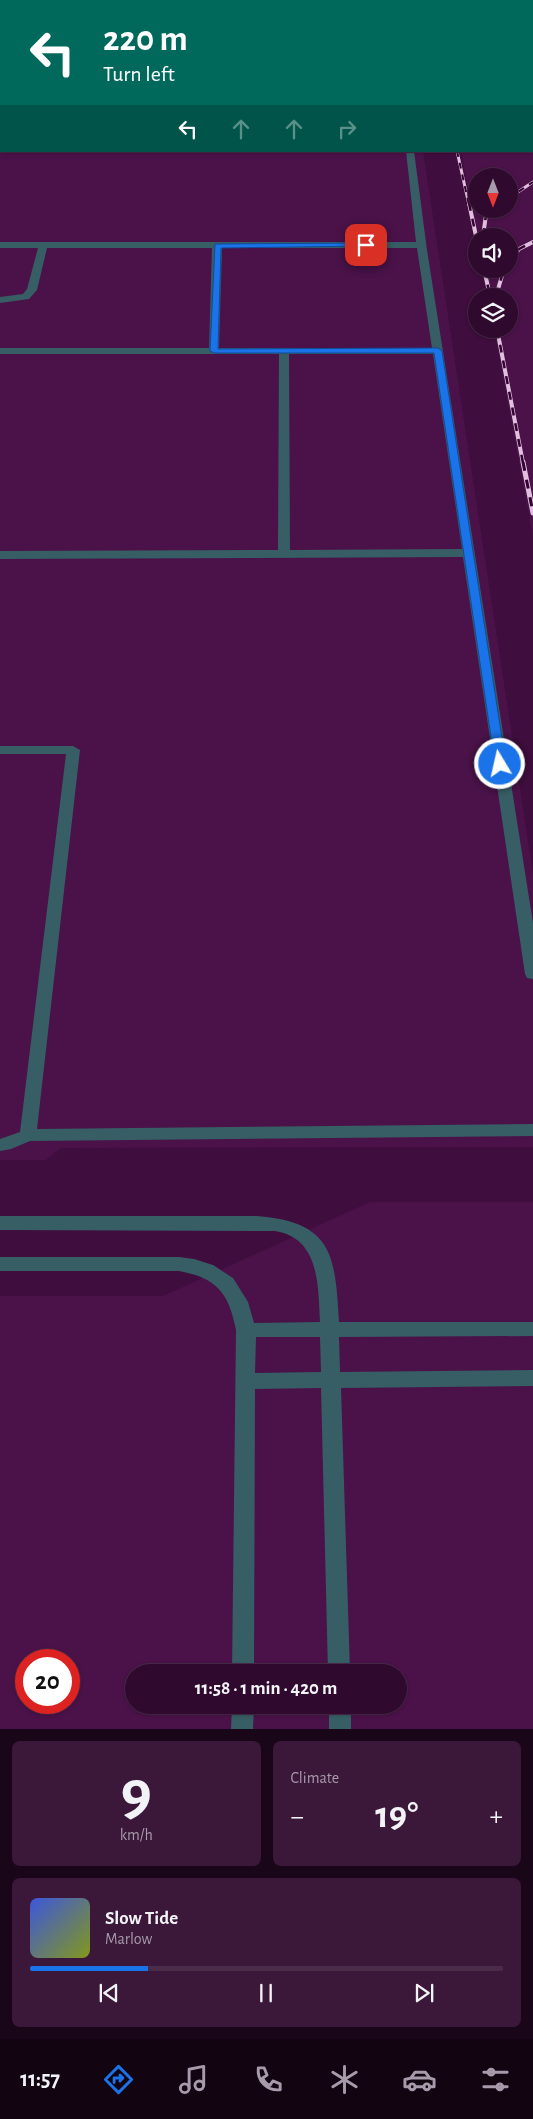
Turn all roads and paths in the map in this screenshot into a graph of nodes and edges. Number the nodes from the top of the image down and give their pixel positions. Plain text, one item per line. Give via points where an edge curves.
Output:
1 (410, 152) edge
2 (0, 245) edge
3 (43, 245) junction
4 (421, 245) junction
5 (217, 246) junction
6 (0, 300) edge
7 (0, 351) edge
8 (214, 351) junction
9 (284, 351) junction
10 (438, 351) junction
11 (468, 553) junction
12 (284, 554) junction
13 (0, 555) edge
14 (0, 750) edge
15 (533, 974) edge
16 (533, 1130) edge
17 (28, 1135) junction
18 (0, 1145) edge
19 (0, 1223) edge
20 (0, 1264) edge
21 (246, 1330) junction
22 (329, 1330) junction
23 (533, 1330) edge
24 (533, 1378) edge
25 (331, 1380) junction
26 (246, 1381) junction
27 (243, 1664) edge
28 (339, 1664) edge
29 (243, 1714) edge
30 (340, 1714) edge
31 (242, 1729) edge
32 (340, 1729) edge

1 - 4 street
2 - 3 street
3 - 5 street
3 - 6 street via 32,290 26,297
4 - 5 street
4 - 10 street
5 - 8 street
7 - 8 street
8 - 9 street
9 - 10 street
9 - 12 street
10 - 11 street
11 - 12 street
11 - 15 street
12 - 13 street
14 - 17 street via 73,750
16 - 17 street
17 - 18 street
19 - 22 street via 284,1225 304,1233 317,1249 325,1269
20 - 21 street via 179,1264 200,1267 223,1278 234,1293 244,1312
21 - 22 street
21 - 26 street
22 - 23 street
22 - 25 street
24 - 25 street
25 - 26 street
25 - 28 street
26 - 27 street
29 - 31 street
30 - 32 street

